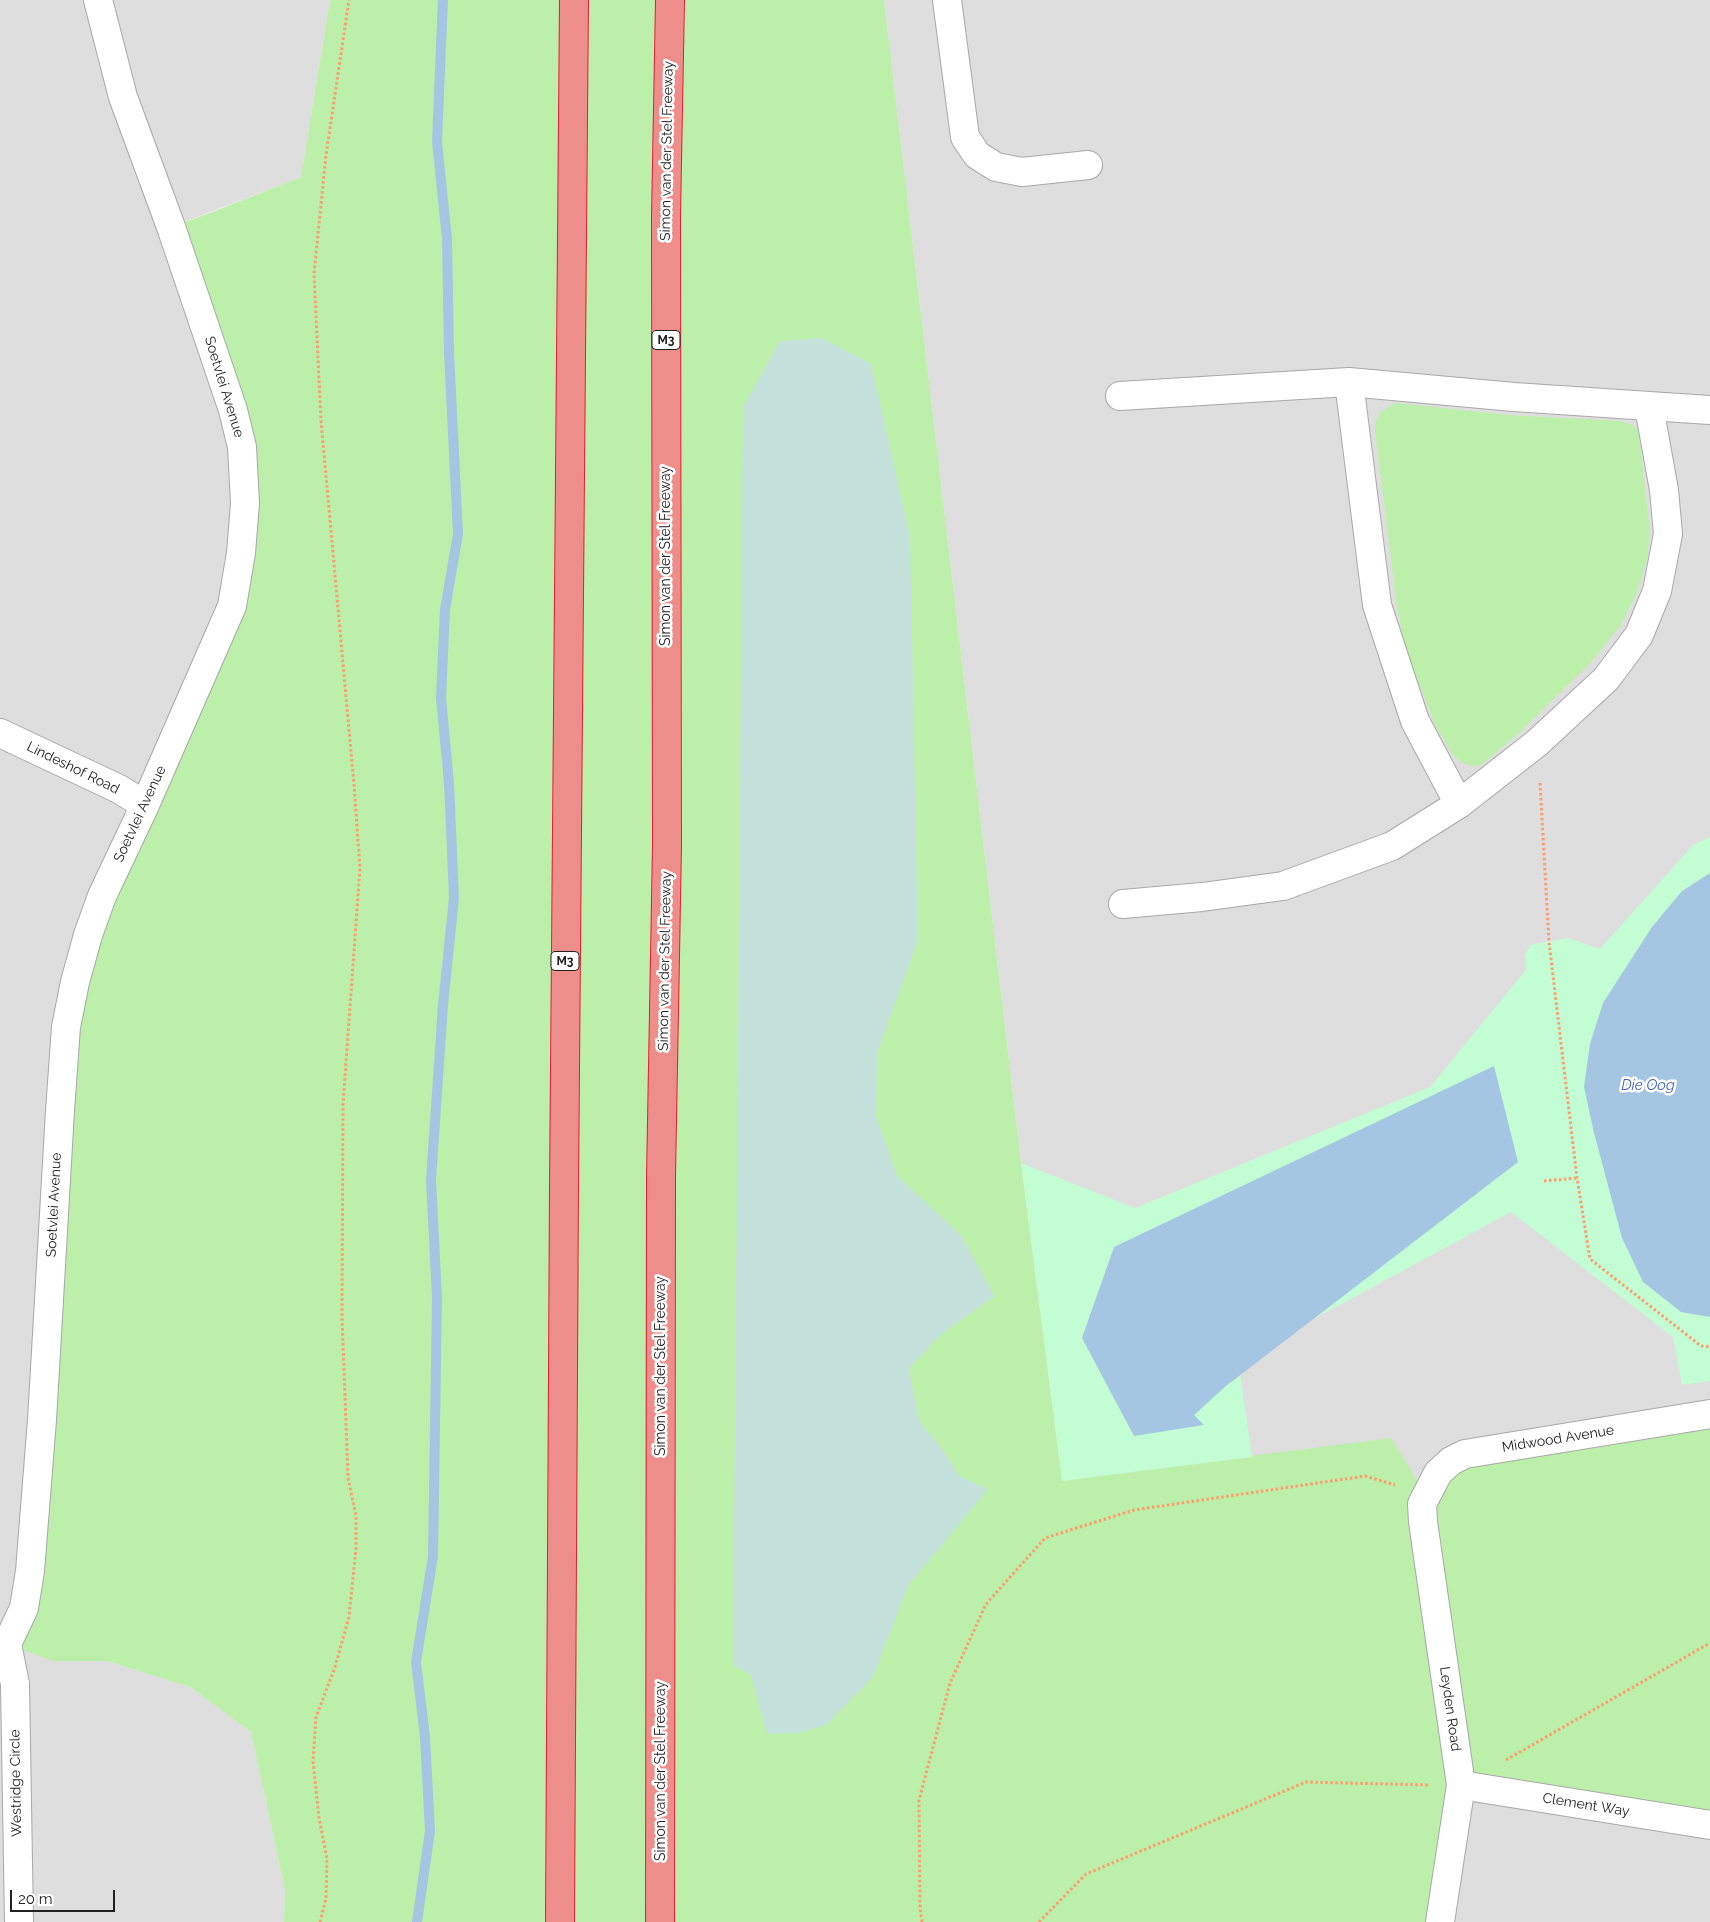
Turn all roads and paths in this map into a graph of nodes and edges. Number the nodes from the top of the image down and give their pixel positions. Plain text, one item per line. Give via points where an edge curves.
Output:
1 (98, 0) edge
2 (350, 0) edge
3 (574, 0) edge
4 (670, 0) edge
5 (947, 0) edge
6 (1088, 165) dead end
7 (1348, 382) junction
8 (1120, 396) dead end
9 (1649, 406) junction
10 (1710, 410) edge
11 (0, 733) edge
12 (1537, 743) junction
13 (1459, 804) junction
14 (145, 805) junction
15 (1124, 904) dead end
16 (1577, 1178) junction
17 (1544, 1181) dead end
18 (1710, 1348) edge
19 (1710, 1414) edge
20 (1400, 1487) dead end
21 (1425, 1497) joint
22 (1710, 1643) edge
23 (4, 1645) edge
24 (1504, 1761) dead end
25 (1461, 1785) junction
26 (1710, 1825) edge
27 (19, 1922) edge
28 (320, 1922) edge
29 (560, 1922) edge
30 (660, 1922) edge
31 (922, 1922) edge
32 (1039, 1922) edge
33 (1440, 1922) edge

1 - 14 street, Soetvlei Avenue via 123,97 171,227 233,410 242,447 245,503 232,606
2 - 28 path via 326,156 314,274 320,421 360,868 343,1123 342,1316 348,1478 356,1516 356,1548 349,1617 316,1717 313,1761 327,1859 326,1899
3 - 29 highway, M3
4 - 30 highway, Simon van der Stel Freeway / M3 via 661,1177
5 - 6 street via 965,137 977,155 996,167 1022,172
7 - 8 street
7 - 9 street via 1514,398
7 - 13 street via 1377,605 1414,721
9 - 10 street
9 - 12 street via 1664,490 1668,534 1657,591 1639,635 1606,679
11 - 14 street, Lindeshof Road via 119,789
12 - 13 street
12 - 16 path via 1549,942
13 - 15 street via 1392,846 1284,886
14 - 23 street, Soetvlei Avenue via 102,896 88,935 66,1027 30,1571 24,1608
16 - 17 path
16 - 18 path via 1590,1259 1701,1346
19 - 21 street, Midwood Avenue via 1465,1454 1438,1473
20 - 31 path via 1365,1476 1134,1510 1045,1538 986,1604 950,1683 919,1800
21 - 25 street, Leyden Road via 1423,1522
22 - 24 path
23 - 27 street, Westridge Circle via 15,1684
25 - 26 street, Clement Way
25 - 32 path via 1306,1782 1086,1874
25 - 33 street, Leyden Road

